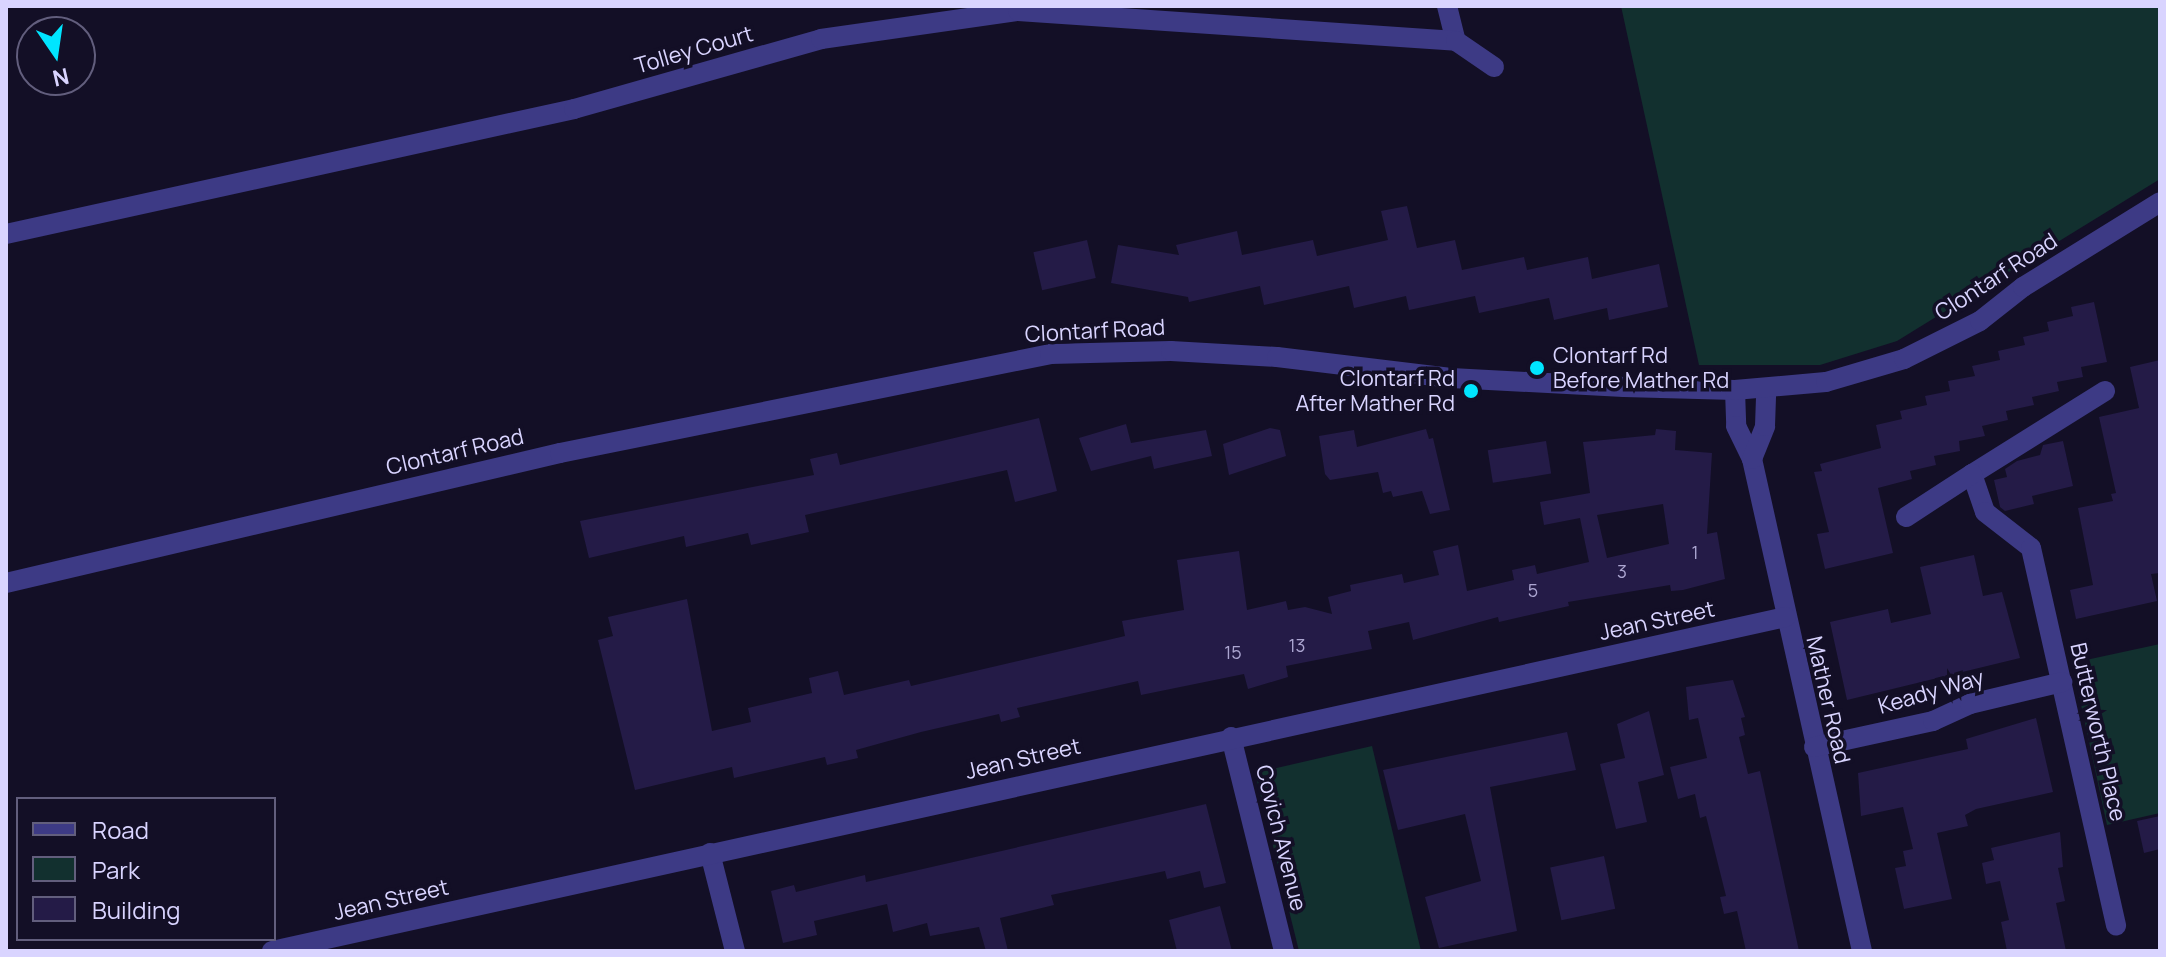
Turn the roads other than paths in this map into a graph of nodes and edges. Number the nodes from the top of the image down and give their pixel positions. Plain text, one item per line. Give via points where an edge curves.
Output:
1 (1447, 6) edge
2 (1017, 8) edge
3 (1456, 41) junction
4 (1494, 67) dead end
5 (2160, 202) edge
6 (6, 234) edge
7 (1766, 389) junction
8 (1735, 390) junction
9 (2105, 391) dead end
10 (1752, 459) junction
11 (1972, 474) junction
12 (1906, 517) dead end
13 (6, 583) edge
14 (1786, 617) junction
15 (2062, 682) junction
16 (1231, 737) junction
17 (1814, 747) junction
18 (710, 853) junction
19 (2116, 926) dead end
20 (272, 951) edge
21 (735, 951) edge
22 (1284, 951) edge
23 (1862, 951) edge

1 - 3 street
2 - 3 street, Tolley Court
2 - 6 street, Tolley Court via 821,39 574,109
3 - 4 street
5 - 7 street, Clontarf Road via 1948,338 1864,374
7 - 8 street, Clontarf Road
7 - 10 street via 1765,426
8 - 10 street, Mather Road via 1736,426
8 - 13 street, Clontarf Road via 1451,378 1277,357 1171,351 1050,354 560,453
9 - 11 street
10 - 14 street, Mather Road
11 - 12 street
11 - 15 street, Butterworth Place via 1985,512 2031,548
14 - 16 street, Jean Street
14 - 17 street, Mather Road
15 - 17 street, Keady Way via 1970,704 1933,721
15 - 19 street, Butterworth Place
16 - 18 street, Jean Street
16 - 22 street, Covich Avenue
17 - 23 street, Mather Road
18 - 20 street, Jean Street
18 - 21 street

